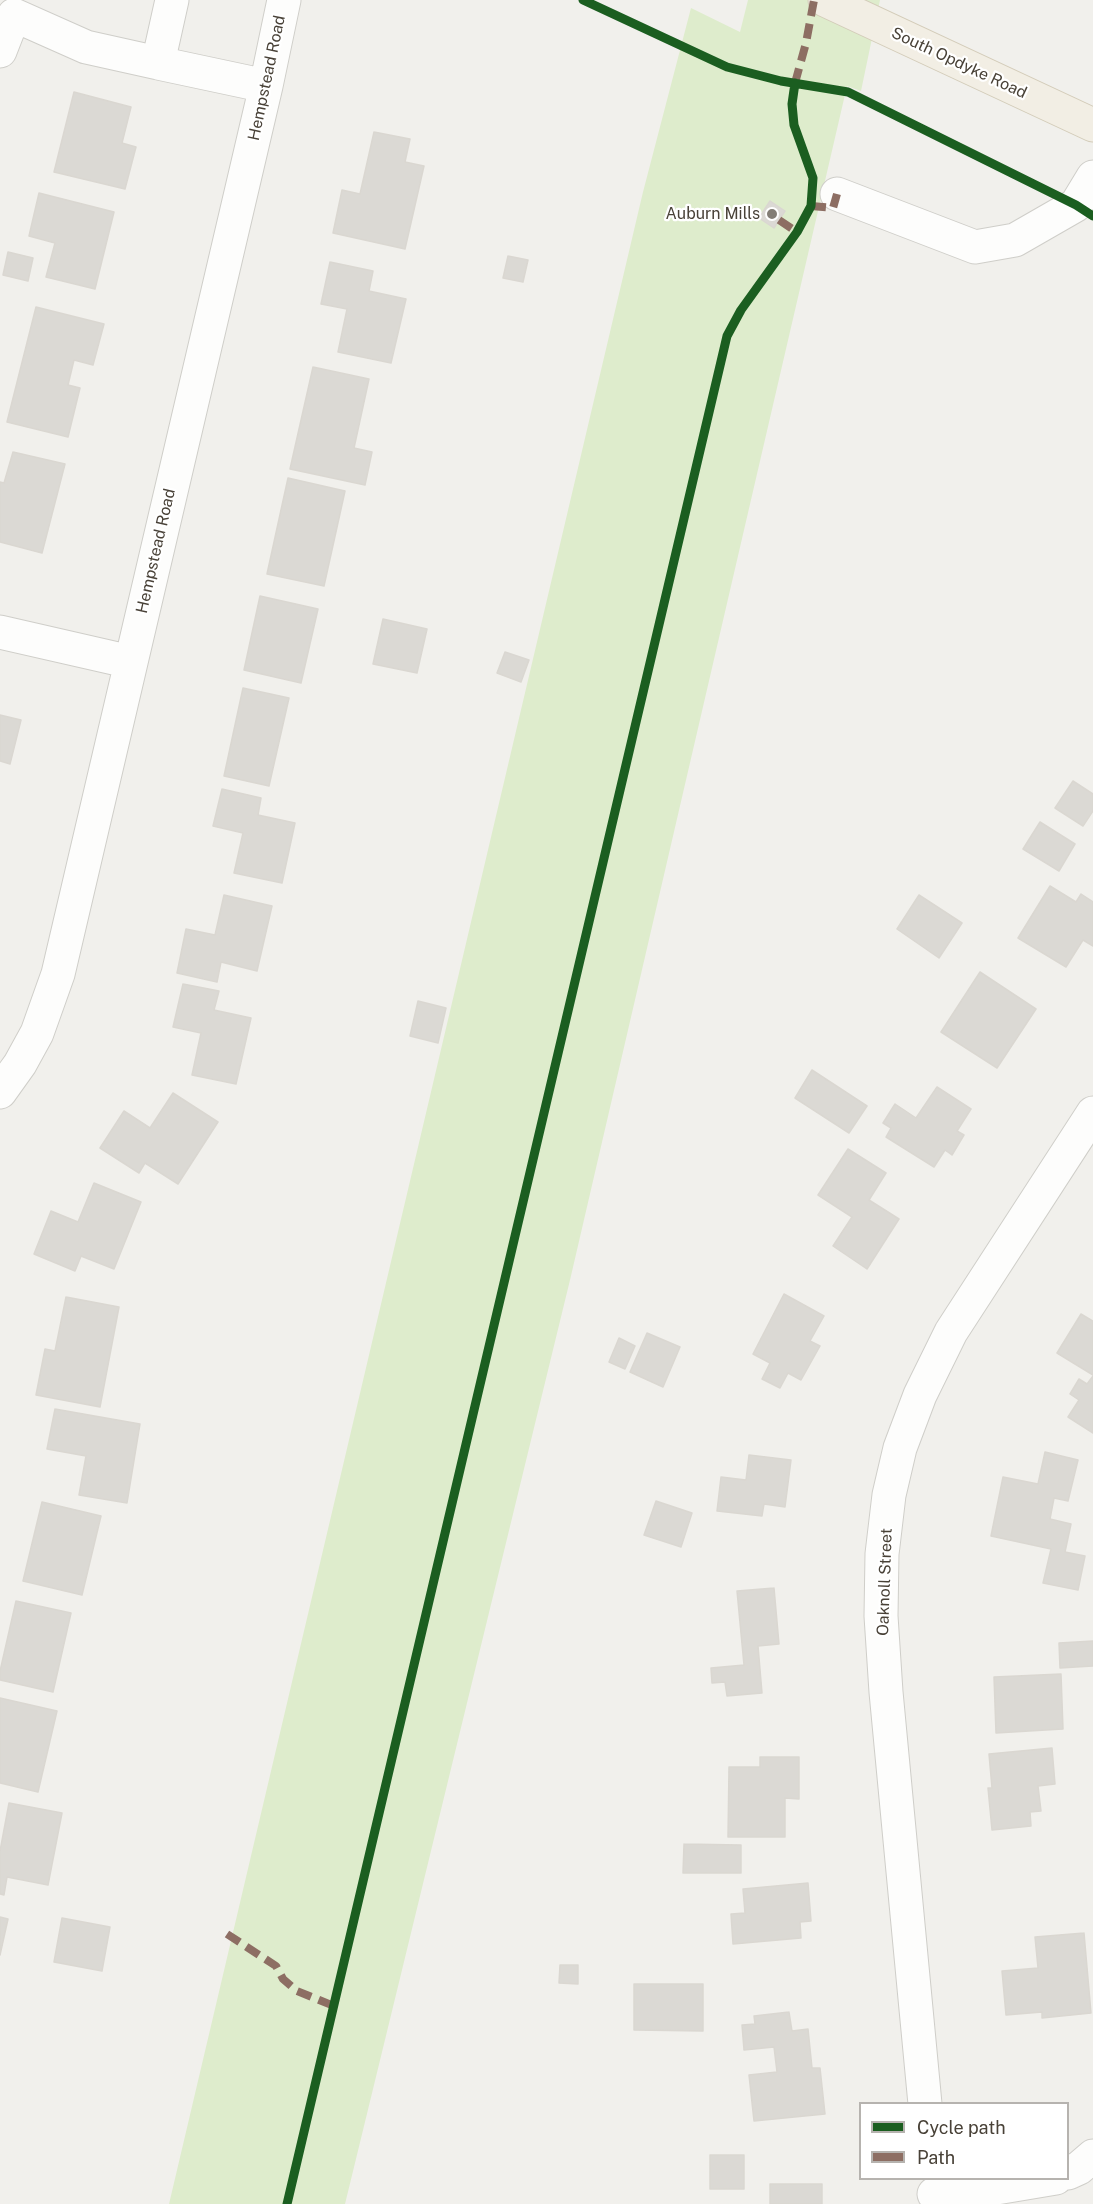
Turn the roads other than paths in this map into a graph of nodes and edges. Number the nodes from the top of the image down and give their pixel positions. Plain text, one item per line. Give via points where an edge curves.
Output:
1 (172, 0) edge
2 (284, 0) edge
3 (825, 0) edge
4 (7, 12) edge
5 (0, 51) edge
6 (158, 63) junction
7 (266, 86) junction
8 (1093, 125) edge
9 (1093, 177) edge
10 (837, 194) dead end
11 (0, 632) edge
12 (130, 662) junction
13 (0, 1092) edge
14 (1093, 1113) edge
15 (925, 2102) edge
16 (1093, 2156) edge
17 (1069, 2173) edge
18 (1045, 2180) edge
19 (934, 2192) edge

1 - 6 street
2 - 7 street, Hempstead Road
3 - 8 main road, South Opdyke Road
4 - 5 street
4 - 6 street via 86,47
6 - 7 street
7 - 12 street, Hempstead Road
9 - 10 street via 1076,204 1015,240 975,248
11 - 12 street
12 - 13 street, Hempstead Road via 58,974 37,1034
14 - 15 street, Oaknoll Street via 951,1332 920,1395 900,1448 890,1494 882,1554 881,1616
16 - 17 street
18 - 19 street via 978,2192

